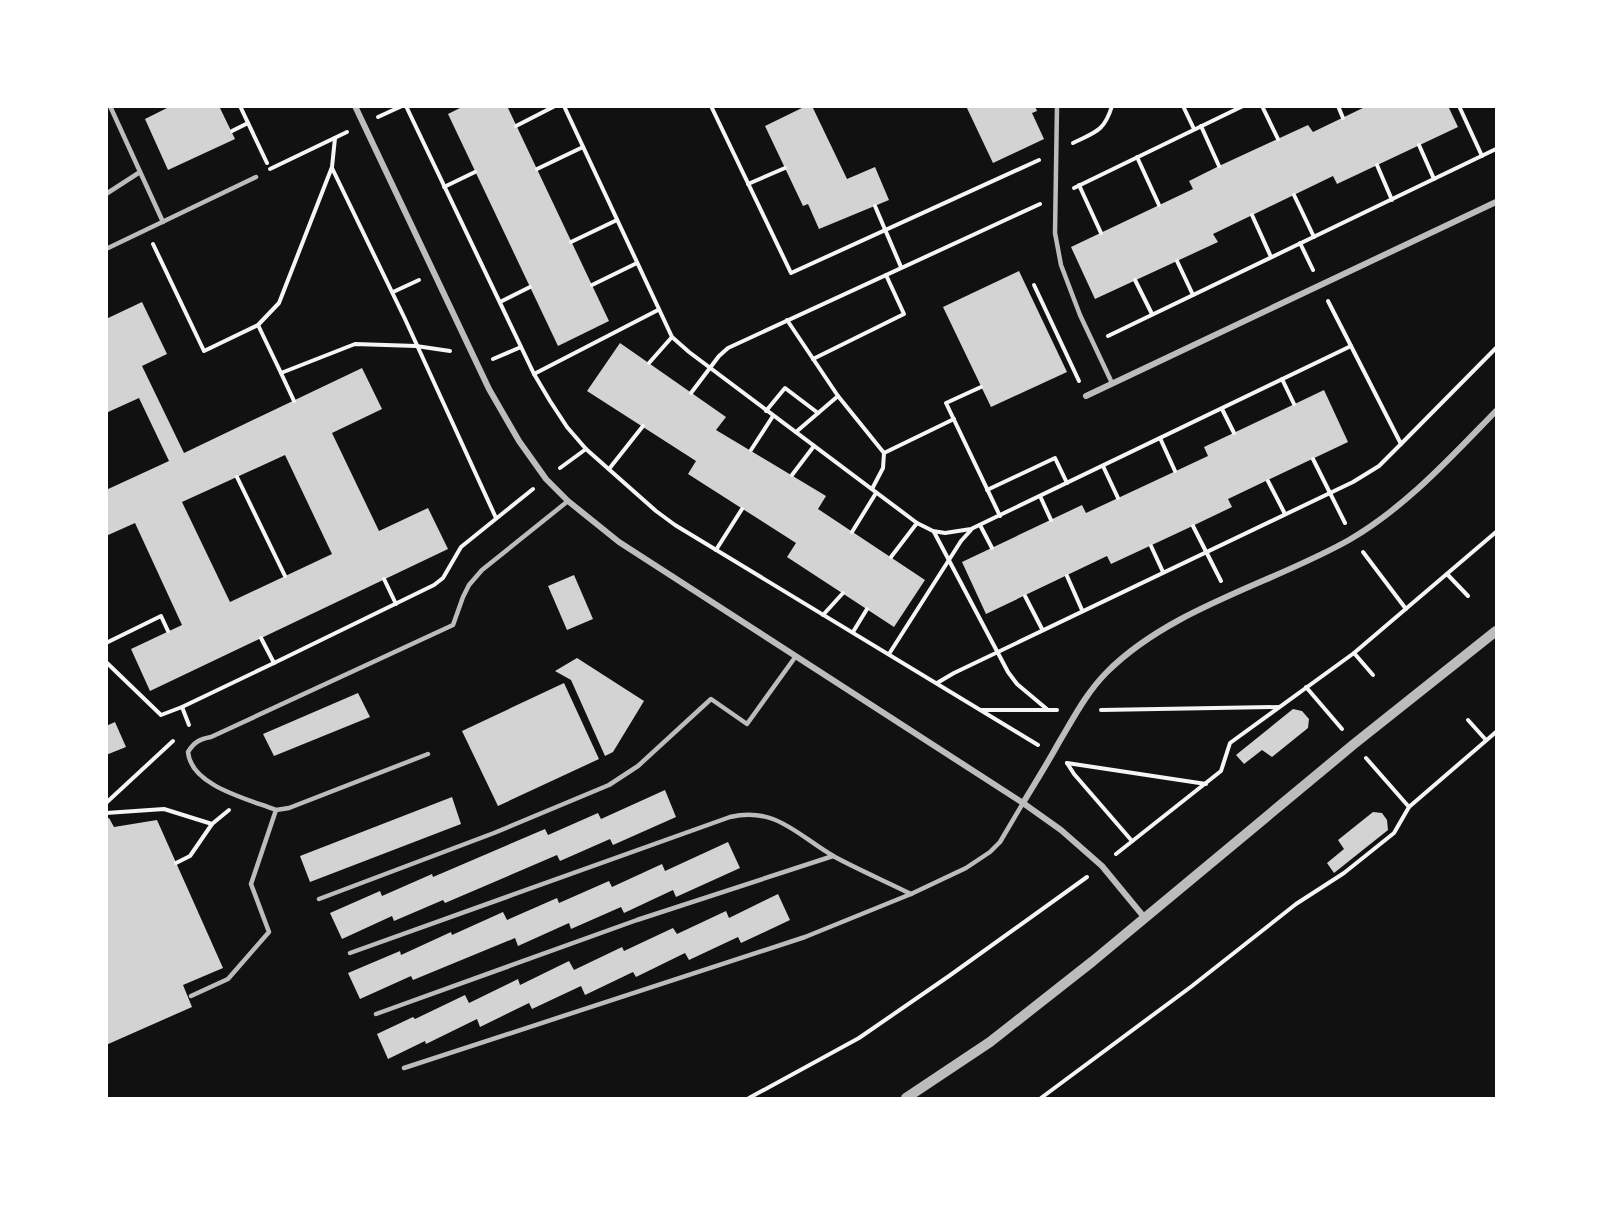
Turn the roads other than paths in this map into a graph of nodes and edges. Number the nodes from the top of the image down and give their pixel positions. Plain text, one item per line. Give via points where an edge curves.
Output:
1 (110, 106) edge
2 (356, 106) edge
3 (1057, 106) edge
4 (140, 172) junction
5 (256, 177) road end
6 (106, 194) edge
7 (1497, 202) edge
8 (163, 222) junction
9 (106, 249) edge
10 (1112, 383) junction
11 (1086, 396) road end
12 (1497, 411) edge
13 (568, 501) junction
14 (1497, 631) edge
15 (796, 656) junction
16 (428, 754) dead end
17 (1023, 802) junction
18 (276, 810) junction
19 (833, 856) junction
20 (910, 894) junction
21 (319, 899) dead end
22 (1144, 916) junction
23 (350, 953) dead end
24 (191, 996) dead end
25 (375, 1014) dead end
26 (404, 1068) dead end
27 (906, 1098) edge

1 - 4 lane
2 - 13 street via 489,389 519,441 546,479
3 - 10 lane via 1055,233 1061,265
4 - 6 lane
4 - 8 lane
5 - 8 lane
7 - 10 street
8 - 9 lane
10 - 11 street
12 - 17 street via 1409,497 1352,538 1152,635 1106,673 1077,710
13 - 15 street via 619,542
13 - 18 lane via 482,570 469,585 453,625 192,746 189,759 205,781
14 - 22 street
15 - 17 street
15 - 21 lane via 747,724 711,699 638,766 609,785
16 - 18 lane
17 - 20 lane via 990,852 966,868
17 - 22 street via 1102,866
18 - 24 lane via 251,884 269,932 228,979
19 - 20 lane
19 - 23 lane via 771,817 744,813
19 - 25 lane via 637,920
20 - 26 lane via 805,938
22 - 27 street via 990,1042

